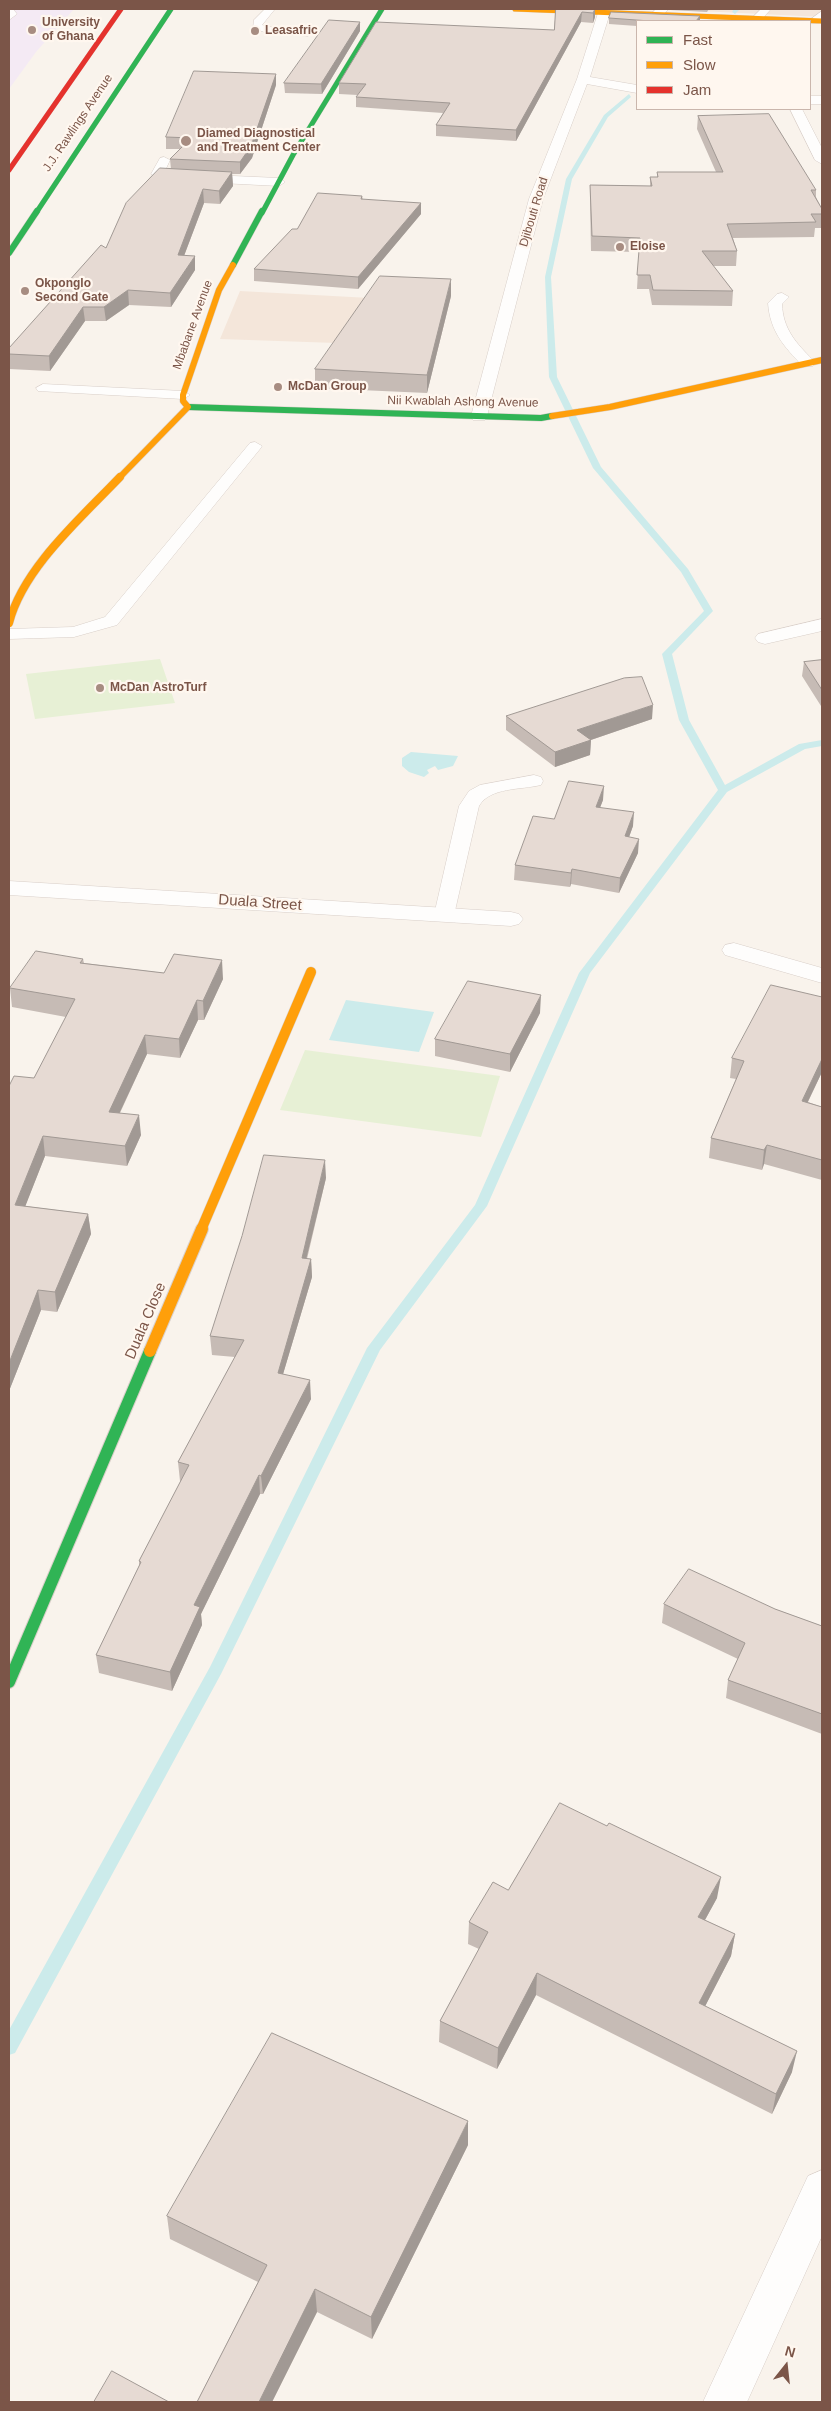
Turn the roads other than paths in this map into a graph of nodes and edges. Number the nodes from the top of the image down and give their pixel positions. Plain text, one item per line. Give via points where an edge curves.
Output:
1 (121, 9) edge
2 (270, 9) edge
3 (382, 9) edge
4 (515, 9) edge
5 (766, 9) edge
6 (9, 10) edge
7 (173, 10) edge
8 (659, 12) edge
9 (604, 13) junction
10 (9, 17) edge
11 (757, 18) junction
12 (820, 19) edge
13 (308, 33) dead end
14 (582, 79) junction
15 (636, 89) edge
16 (797, 110) edge
17 (164, 160) dead end
18 (822, 160) edge
19 (9, 170) edge
20 (279, 182) junction
21 (9, 253) edge
22 (782, 297) dead end
23 (815, 361) edge
24 (43, 388) dead end
25 (185, 401) junction
26 (479, 416) junction
27 (255, 446) dead end
28 (9, 623) edge
29 (822, 625) edge
30 (9, 634) edge
31 (765, 638) dead end
32 (534, 781) dead end
33 (9, 888) edge
34 (444, 915) junction
35 (511, 919) dead end
36 (734, 950) dead end
37 (310, 972) dead end
38 (822, 976) edge
39 (9, 1682) edge
40 (822, 2190) edge
41 (725, 2402) edge

1 - 19 main road
2 - 13 lane via 257,26 267,30
3 - 20 main road, Mbabane Avenue
4 - 9 main road
5 - 11 lane
6 - 10 lane via 12,14
7 - 21 main road, J.J. Rawlings Avenue
8 - 9 main road
8 - 11 main road
9 - 14 street, Djibouti Road
11 - 12 main road
14 - 15 street
14 - 26 street, Djibouti Road via 536,199
16 - 18 street
17 - 20 lane via 157,174 162,176
20 - 25 main road, Mbabane Avenue via 219,290
22 - 23 lane via 775,302 775,318 786,341
23 - 26 main road, Nii Kwablah Ashong Avenue via 610,407 540,418
24 - 25 lane
25 - 26 main road, Nii Kwablah Ashong Avenue via 328,413
25 - 28 main road, Mbabane Avenue via 48,552 17,601
27 - 30 lane via 111,621 74,632
29 - 31 street
32 - 34 lane via 476,795 469,806
33 - 34 street, Duala Street
34 - 35 street, Duala Street
36 - 38 street
37 - 39 main road, Duala Close
40 - 41 street

